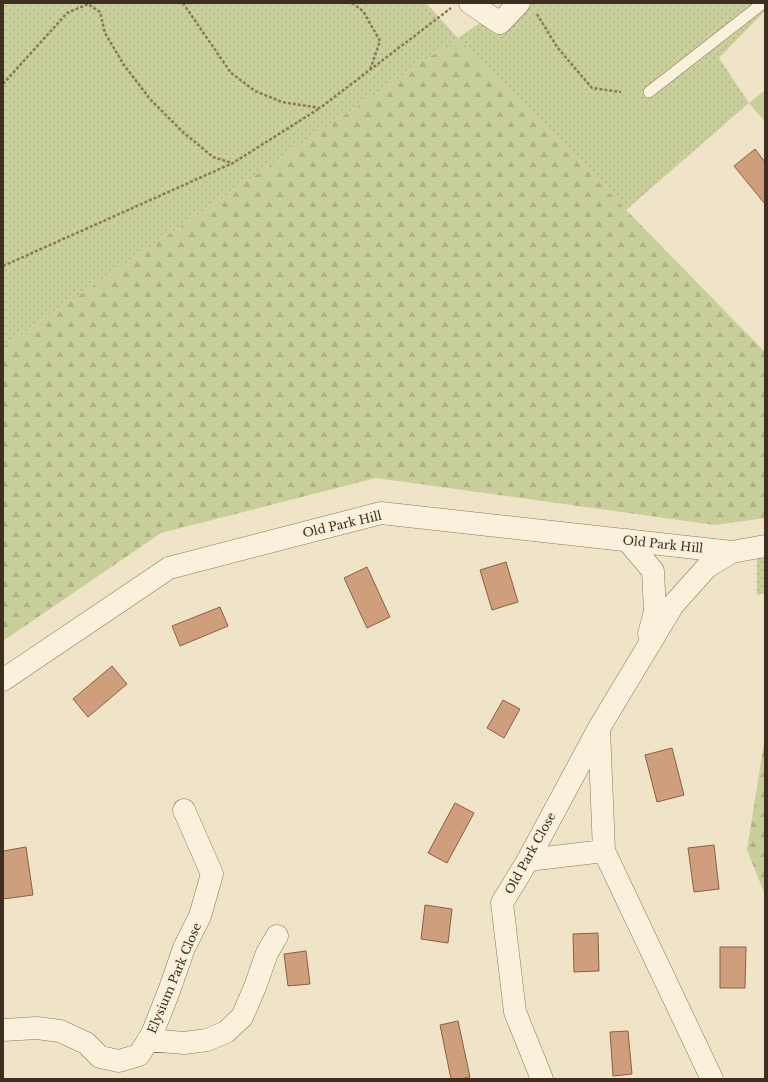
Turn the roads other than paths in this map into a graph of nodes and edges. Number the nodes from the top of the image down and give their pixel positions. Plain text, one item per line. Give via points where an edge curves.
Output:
1 (763, 3) edge
2 (460, 5) edge
3 (526, 6) edge
4 (649, 92) dead end
5 (627, 540) junction
6 (765, 546) edge
7 (732, 552) junction
8 (645, 650) junction
9 (3, 680) edge
10 (599, 728) junction
11 (184, 810) dead end
12 (604, 851) junction
13 (528, 860) junction
14 (277, 936) dead end
15 (3, 1030) edge
16 (148, 1040) junction
17 (542, 1079) edge
18 (712, 1079) edge

1 - 4 lane
2 - 3 street via 500,23
5 - 7 street, Old Park Hill
5 - 8 street via 653,571 655,612
5 - 9 street, Old Park Hill via 381,513 169,568
6 - 7 street, Old Park Hill
7 - 8 street via 707,567 673,605
8 - 10 street, Old Park Close
10 - 12 street
10 - 13 street, Old Park Close
11 - 16 street, Elysium Park Close via 212,874 200,916 184,948
12 - 13 street
12 - 18 street
13 - 17 street, Old Park Close via 502,903 515,1012
14 - 16 street via 267,953 242,1017 226,1032 207,1040 184,1043
15 - 16 street, Elysium Park Close via 37,1028 60,1031 86,1043 100,1057 119,1061 138,1055

